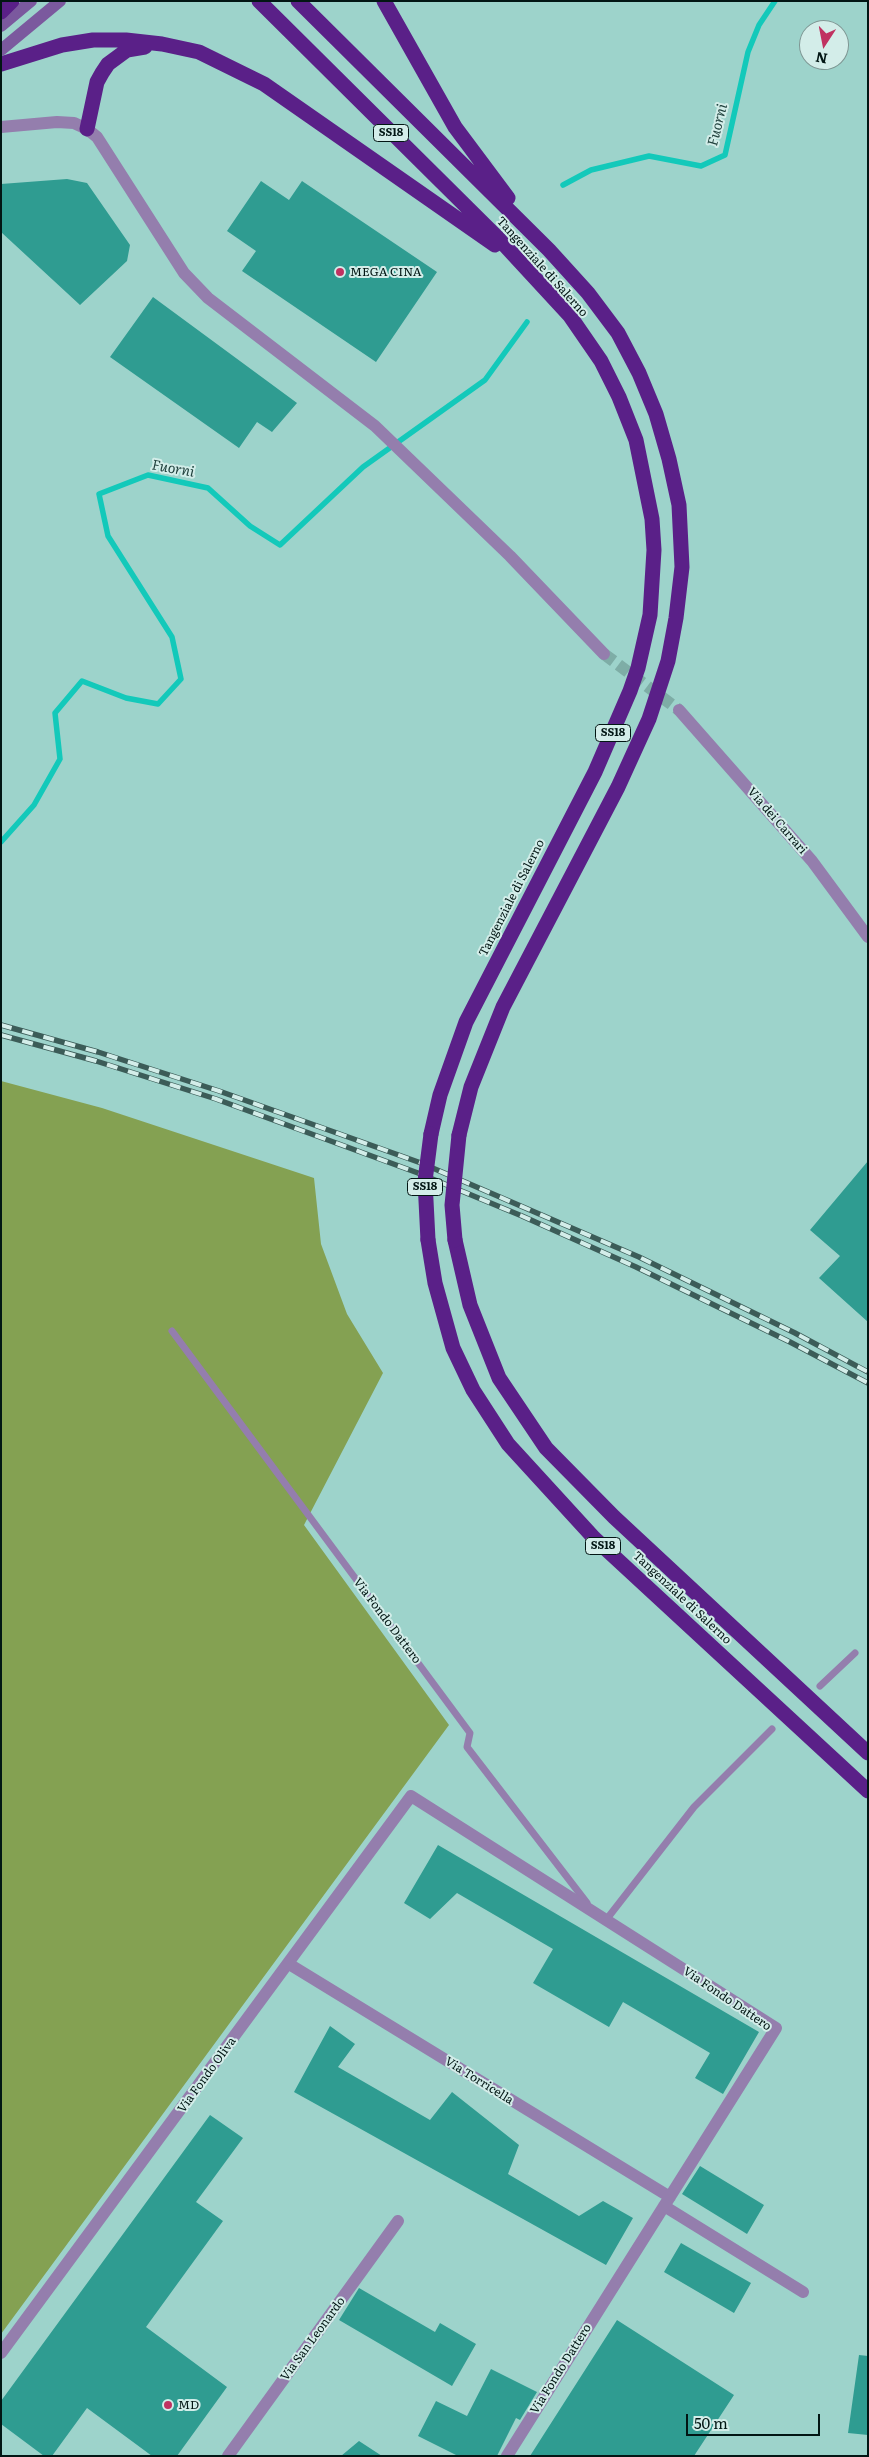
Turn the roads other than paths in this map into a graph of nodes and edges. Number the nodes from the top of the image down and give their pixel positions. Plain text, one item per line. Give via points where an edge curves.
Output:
1 (12, 1) edge
2 (30, 1) edge
3 (60, 1) edge
4 (259, 1) edge
5 (298, 1) edge
6 (384, 1) edge
7 (1, 12) edge
8 (1, 26) edge
9 (162, 44) junction
10 (1, 50) edge
11 (1, 64) edge
12 (1, 127) edge
13 (87, 129) junction
14 (549, 250) junction
15 (523, 265) junction
16 (604, 654) tunnel mouth
17 (679, 710) tunnel mouth
18 (868, 936) edge
19 (172, 1331) dead end
20 (855, 1653) dead end
21 (820, 1686) dead end
22 (772, 1729) dead end
23 (868, 1754) edge
24 (868, 1791) edge
25 (411, 1796) joint
26 (593, 1912) junction
27 (606, 1920) junction
28 (289, 1964) junction
29 (667, 2202) junction
30 (398, 2221) dead end
31 (803, 2292) dead end
32 (1, 2353) edge
33 (228, 2456) edge
34 (506, 2456) edge

1 - 7 highway
2 - 8 main road
3 - 10 main road
4 - 15 highway, Tangenziale di Salerno / SS18
5 - 14 highway, Tangenziale di Salerno / SS18
6 - 14 highway via 460,134
9 - 11 highway via 93,40 62,45
9 - 13 highway via 126,50 108,64 97,82
9 - 15 highway via 199,52 264,84
12 - 13 street via 57,122 74,123
13 - 16 street via 105,148 184,273 208,298 374,426 412,460
14 - 23 highway, Tangenziale di Salerno / SS18, bridge via 588,293 618,333 656,414 679,505 682,566 668,661 649,718 618,787 503,1007 471,1086 459,1135 452,1205 455,1240 470,1305 498,1378 546,1448 621,1524
15 - 24 highway, Tangenziale di Salerno / SS18, bridge via 570,316 619,397 636,440 644,474 653,534 653,591 638,668 624,709 466,1022 440,1095 425,1182 428,1240 435,1283 453,1348 473,1390 508,1444 594,1538
17 - 18 street, Via dei Carrari via 812,860
19 - 26 lane, Via Fondo Dattero via 470,1733 467,1747
20 - 21 lane
22 - 27 lane via 694,1807
25 - 26 street, Via Fondo Dattero
25 - 28 street, Via Fondo Oliva
26 - 27 street, Via Fondo Dattero
27 - 29 street, Via Fondo Dattero via 776,2028
28 - 29 street, Via Torricella
28 - 32 street, Via Fondo Oliva
29 - 31 street
29 - 34 street, Via Fondo Dattero
30 - 33 street, Via San Leonardo

